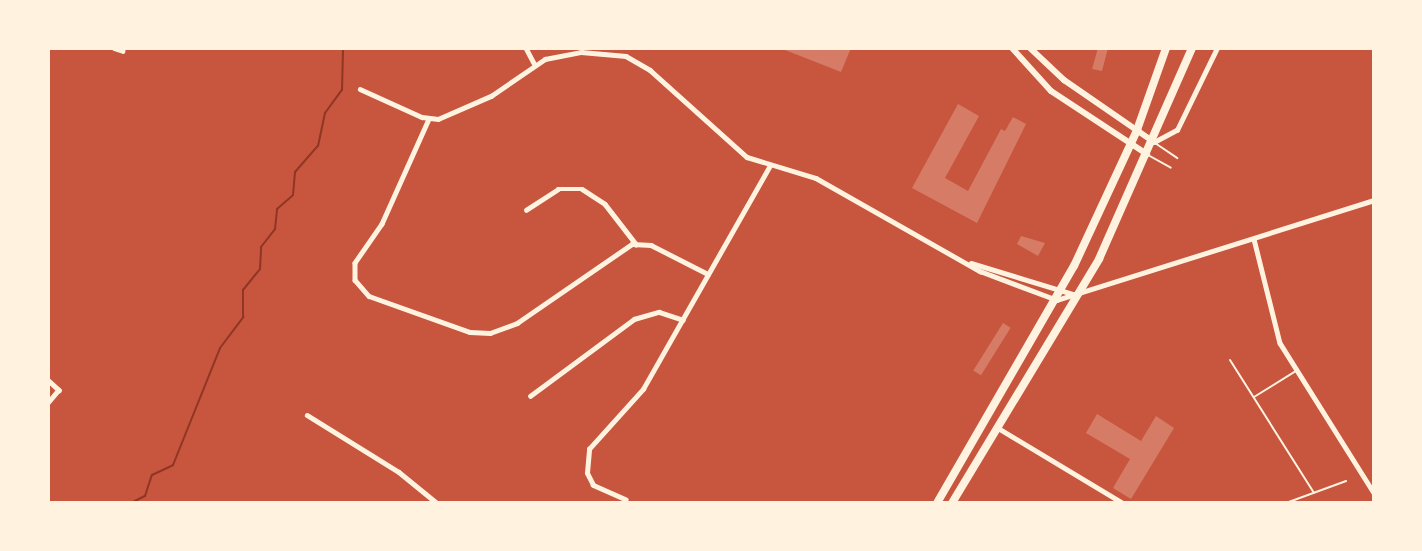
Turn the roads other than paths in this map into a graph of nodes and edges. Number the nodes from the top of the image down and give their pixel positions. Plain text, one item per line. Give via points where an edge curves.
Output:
1 (114, 48) edge
2 (526, 48) edge
3 (1012, 48) edge
4 (1030, 48) edge
5 (1166, 48) edge
6 (1192, 48) edge
7 (1217, 48) edge
8 (123, 51) dead end
9 (534, 63) junction
10 (360, 90) dead end
11 (429, 119) junction
12 (1137, 130) junction
13 (1154, 142) junction
14 (1130, 143) junction
15 (1148, 154) junction
16 (1177, 158) dead end
17 (770, 165) junction
18 (1171, 168) dead end
19 (1374, 200) edge
20 (526, 210) dead end
21 (1254, 239) junction
22 (636, 244) junction
23 (971, 262) junction
24 (708, 274) junction
25 (1061, 292) junction
26 (1079, 295) junction
27 (1057, 300) junction
28 (682, 320) junction
29 (1230, 360) dead end
30 (1296, 371) junction
31 (48, 380) edge
32 (530, 396) dead end
33 (1254, 397) junction
34 (48, 403) edge
35 (308, 415) dead end
36 (998, 428) junction
37 (970, 448) junction
38 (972, 471) junction
39 (950, 482) junction
40 (1346, 482) dead end
41 (1314, 493) junction
42 (1374, 493) edge
43 (626, 500) dead end
44 (437, 503) edge
45 (937, 503) edge
46 (951, 503) edge
47 (1123, 503) edge
48 (1286, 503) edge

1 - 8 street
2 - 9 street
3 - 14 street via 1051,91
4 - 12 street via 1064,80
5 - 12 highway
6 - 13 highway
7 - 13 street via 1177,130
9 - 11 street via 491,96 447,117
9 - 17 street via 581,52 626,56 656,75 735,150
10 - 11 street
11 - 22 street via 382,224 355,262 355,280 369,296 470,332 490,333 516,322
12 - 13 street
12 - 14 highway
13 - 15 highway
13 - 16 lane
14 - 15 street
14 - 25 highway
15 - 18 lane
15 - 26 highway
17 - 23 street via 826,183
17 - 24 street
19 - 21 street
20 - 22 street via 558,189 582,189 605,204
21 - 26 street
21 - 30 street via 1274,327
22 - 24 street via 657,247
23 - 25 street
23 - 27 street
24 - 28 street
25 - 26 street
25 - 27 highway
26 - 27 street
26 - 36 highway
27 - 37 highway
28 - 32 street via 659,312 634,319
28 - 43 street via 636,399 589,448 587,473 592,485
29 - 33 lane
30 - 33 lane
30 - 42 street
31 - 34 street via 58,390
33 - 41 lane
35 - 44 street via 399,472
36 - 38 highway
36 - 47 street
37 - 38 highway
37 - 39 highway
38 - 46 highway
39 - 45 highway
39 - 46 highway via 954,488
40 - 41 lane
41 - 48 lane

